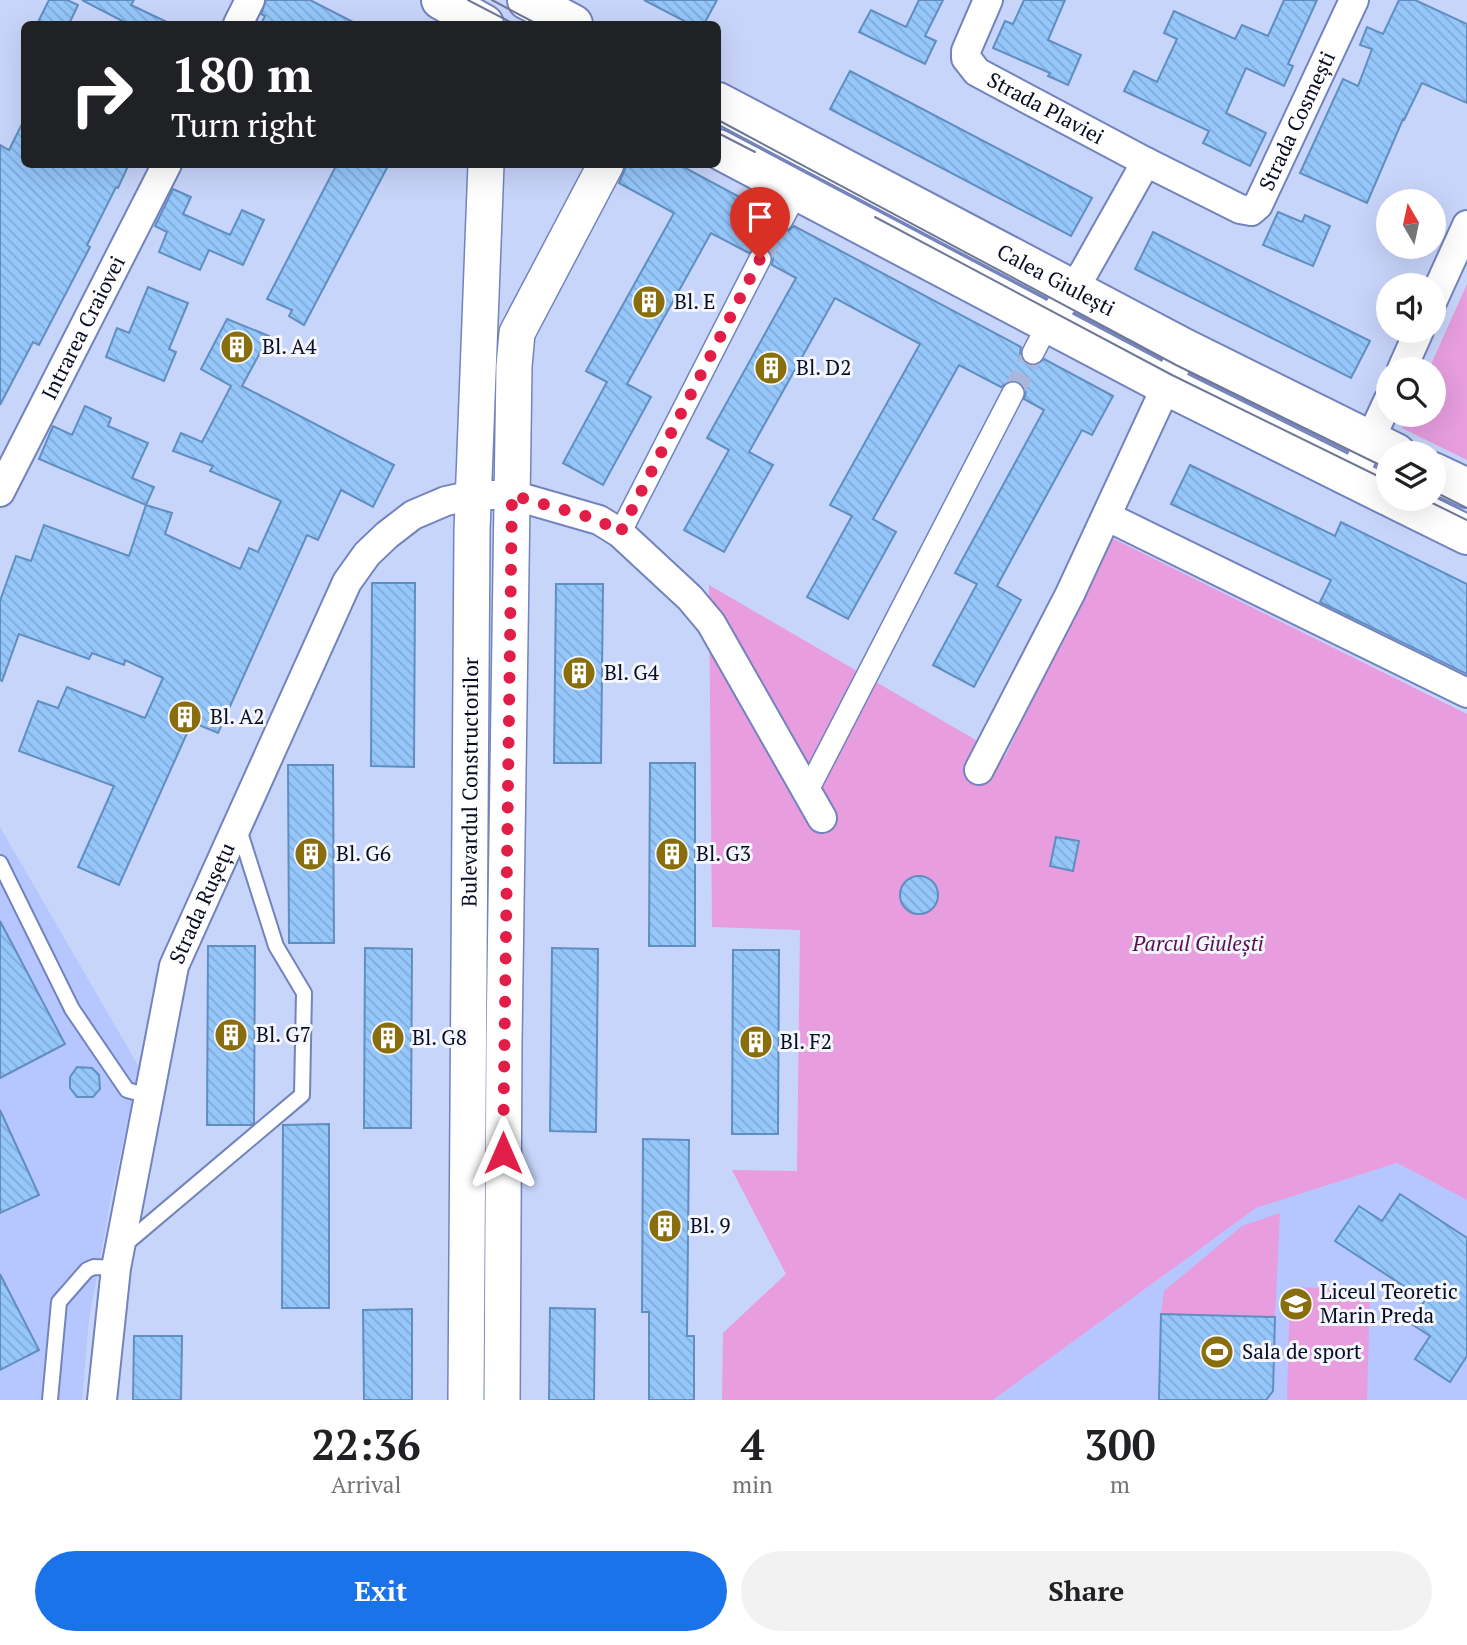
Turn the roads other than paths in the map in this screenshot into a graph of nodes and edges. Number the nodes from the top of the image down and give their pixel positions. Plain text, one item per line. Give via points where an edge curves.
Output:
1 (250, 0) edge
2 (441, 0) edge
3 (491, 0) edge
4 (527, 0) edge
5 (988, 0) edge
6 (1354, 0) edge
7 (240, 21) edge
8 (479, 21) edge
9 (491, 21) edge
10 (567, 21) edge
11 (721, 104) edge
12 (721, 151) edge
13 (1146, 162) junction
14 (165, 168) edge
15 (486, 168) edge
16 (604, 168) edge
17 (1467, 225) edge
18 (760, 259) tunnel mouth
19 (1445, 273) edge
20 (1071, 289) junction
21 (480, 332) junction
22 (517, 333) junction
23 (1041, 339) junction
24 (1184, 348) junction
25 (1167, 386) junction
26 (1013, 393) tunnel mouth
27 (1376, 444) edge
28 (1376, 454) edge
29 (1446, 478) edge
30 (1353, 479) junction
31 (1467, 488) edge
32 (1376, 490) edge
33 (0, 492) edge
34 (473, 495) junction
35 (512, 495) junction
36 (1418, 511) edge
37 (1108, 517) junction
38 (620, 533) junction
39 (1467, 535) edge
40 (1467, 693) edge
41 (979, 770) dead end
42 (807, 792) junction
43 (822, 818) dead end
44 (238, 825) junction
45 (0, 863) edge
46 (468, 1042) junction
47 (504, 1042) junction
48 (149, 1096) junction
49 (119, 1258) junction
50 (50, 1400) edge
51 (102, 1400) edge
52 (466, 1400) edge
53 (502, 1400) edge

1 - 7 street
2 - 8 main road
3 - 9 street
4 - 10 main road
5 - 13 street, Strada Plaviei via 965,51 971,67
6 - 13 street, Strada Cosmești via 1258,205 1251,211
11 - 20 main road, Calea Giulești
12 - 23 main road, Calea Giulești via 790,205
13 - 20 street
14 - 33 street, Intrarea Craiovei
15 - 21 street, Bulevardul Constructorilor
16 - 22 street, Bulevardul Constructorilor
17 - 19 street
18 - 38 street
20 - 23 street
20 - 24 main road, Calea Giulești
21 - 22 street
21 - 34 street, Bulevardul Constructorilor
22 - 35 street, Bulevardul Constructorilor
23 - 25 main road, Calea Giulești
24 - 25 street
24 - 27 main road, Calea Giulești
25 - 30 main road, Calea Giulești
25 - 37 street
26 - 42 street
28 - 30 street
29 - 31 main road
30 - 32 main road, Calea Giulești
34 - 35 street, Strada Rușețu
34 - 44 street, Strada Rușețu via 413,516 367,554 347,582
34 - 46 street, Bulevardul Constructorilor
35 - 38 street, Strada Rușețu via 599,520
35 - 47 street, Bulevardul Constructorilor
36 - 39 main road
37 - 40 street
37 - 41 street
38 - 42 street, Strada Rușețu via 711,623
42 - 43 street, Strada Rușețu
44 - 48 street, Strada Rușețu via 174,966
44 - 49 lane via 276,946 304,993 302,1096
45 - 48 lane via 72,1009 127,1090
46 - 47 street
46 - 52 street, Bulevardul Constructorilor
47 - 53 street, Bulevardul Constructorilor
48 - 49 street, Strada Rușețu
49 - 50 lane via 87,1270 59,1302
49 - 51 street, Strada Rușețu

